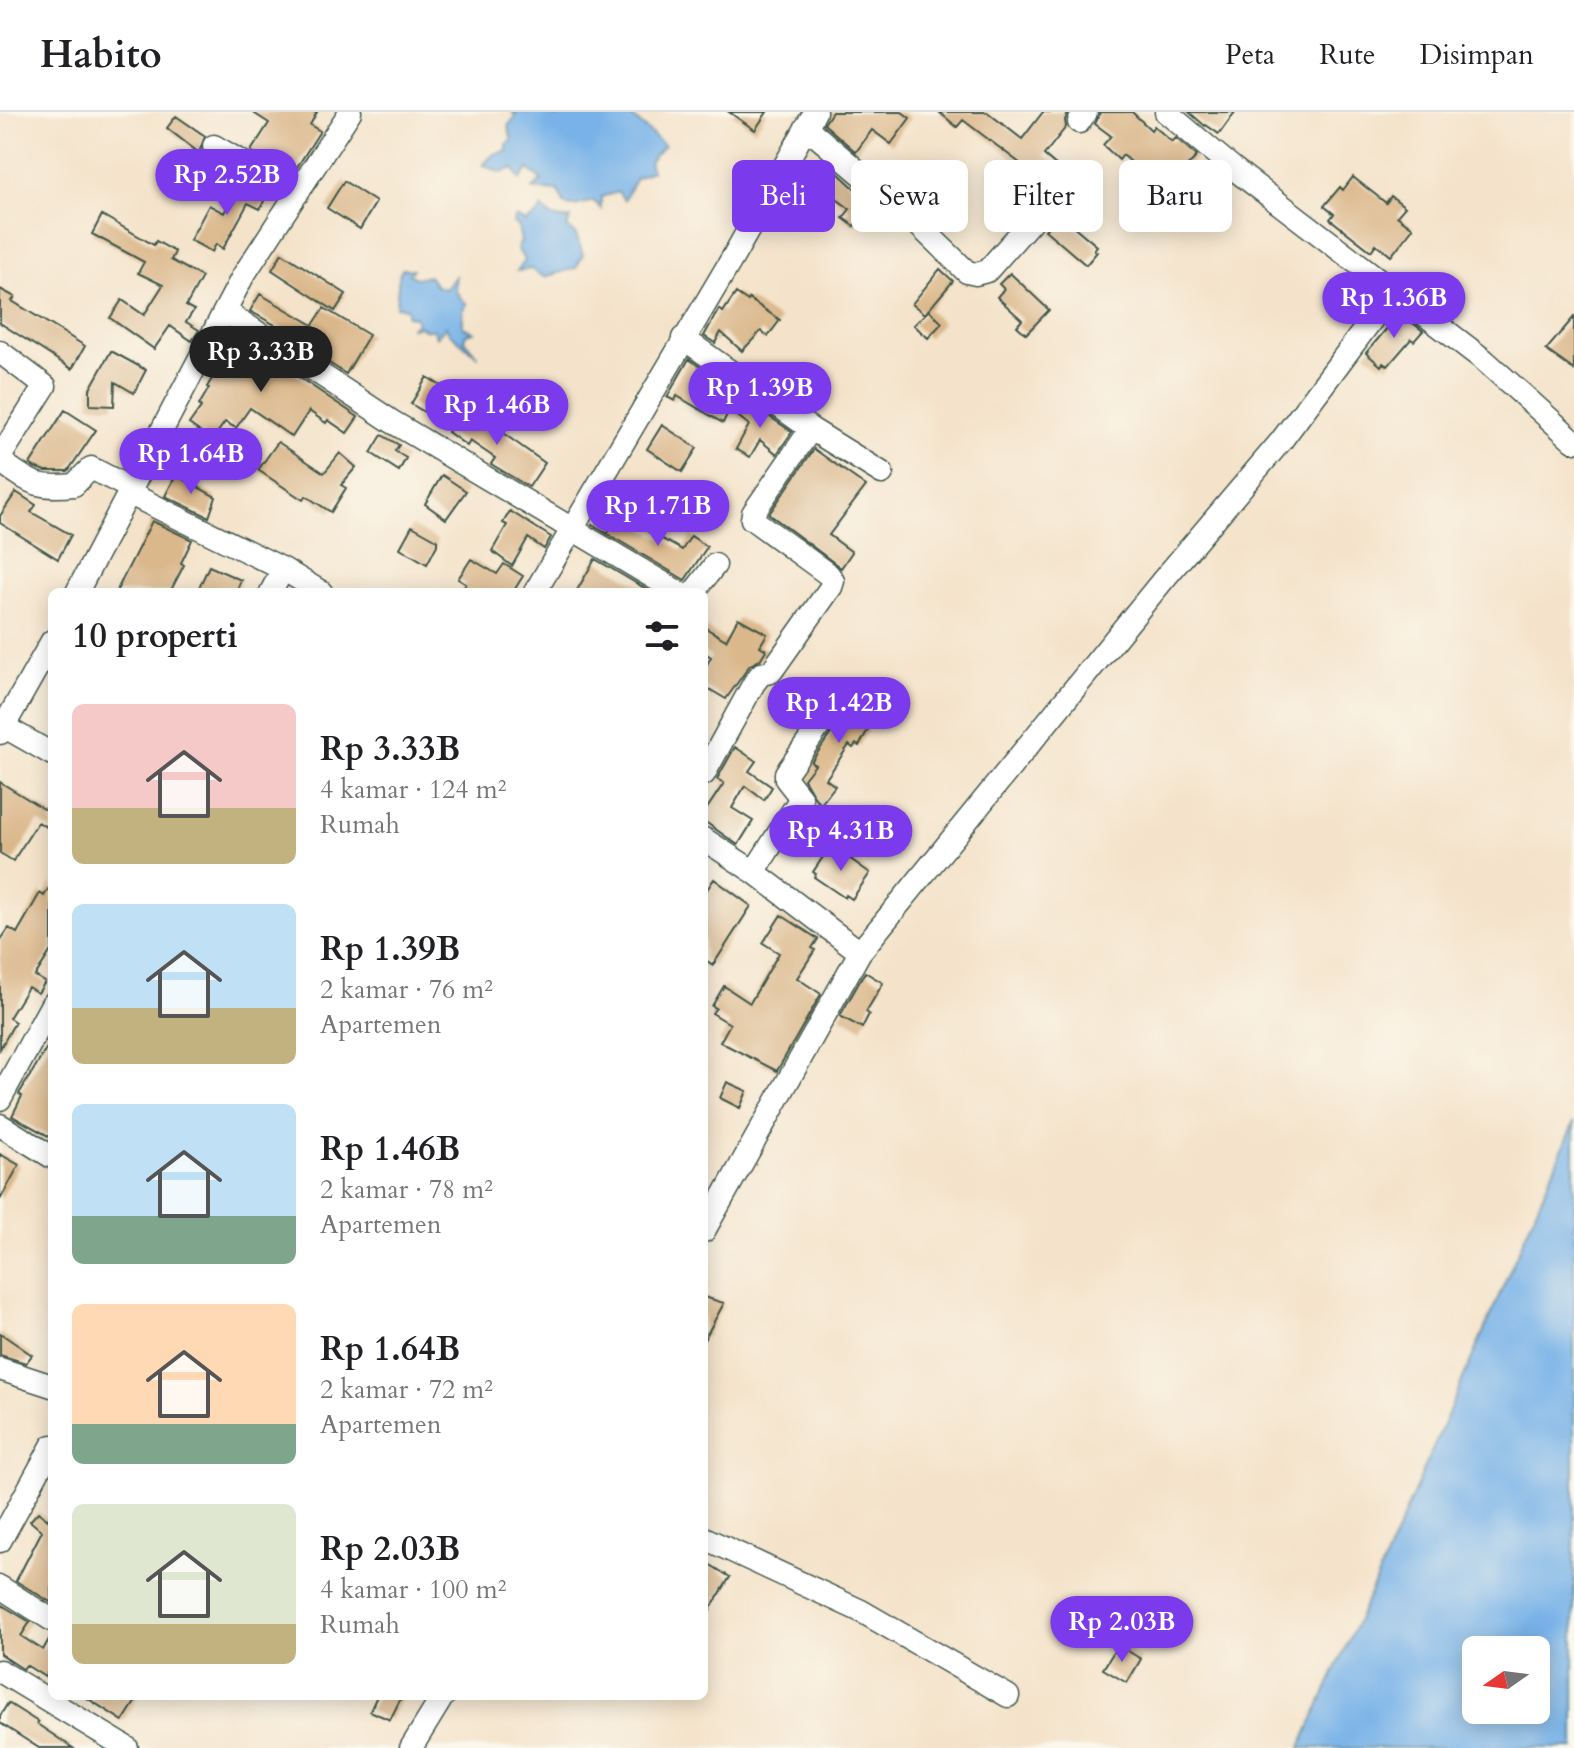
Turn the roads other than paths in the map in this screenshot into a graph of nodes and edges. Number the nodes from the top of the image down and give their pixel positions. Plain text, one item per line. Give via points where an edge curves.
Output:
1 (350, 112) edge
2 (1166, 112) edge
3 (811, 120) edge
4 (214, 146) dead end
5 (297, 194) junction
6 (1022, 232) edge
7 (1394, 290) junction
8 (225, 311) junction
9 (683, 338) junction
10 (0, 352) edge
11 (811, 429) junction
12 (1574, 441) edge
13 (0, 459) edge
14 (882, 473) dead end
15 (129, 490) junction
16 (571, 530) junction
17 (715, 565) dead end
18 (283, 569) junction
19 (79, 588) edge
20 (273, 588) edge
21 (314, 588) edge
22 (537, 588) edge
23 (672, 588) edge
24 (697, 588) edge
25 (48, 648) edge
26 (842, 694) dead end
27 (2, 729) edge
28 (48, 752) edge
29 (708, 767) edge
30 (708, 842) edge
31 (754, 872) junction
32 (860, 952) junction
33 (48, 1011) edge
34 (0, 1099) edge
35 (0, 1125) edge
36 (48, 1155) edge
37 (708, 1224) edge
38 (0, 1369) edge
39 (48, 1385) edge
40 (48, 1453) edge
41 (708, 1540) edge
42 (0, 1541) edge
43 (0, 1587) edge
44 (48, 1617) edge
45 (0, 1671) edge
46 (1008, 1696) dead end
47 (441, 1700) edge
48 (127, 1748) edge
49 (411, 1748) edge

1 - 5 street
2 - 7 street
3 - 6 street via 967,272 987,271
3 - 9 street
4 - 5 street
5 - 8 street
7 - 12 street via 1484,360
7 - 32 street via 1281,441
8 - 15 street
8 - 16 street via 391,421
9 - 11 street
9 - 16 street
10 - 13 street via 45,386
11 - 14 street
11 - 29 street via 752,519 833,581 771,672 757,678
13 - 15 street via 35,485 74,485 91,468
15 - 18 street
15 - 19 street
16 - 22 street
16 - 23 street
17 - 24 street
18 - 20 street
18 - 21 street
25 - 27 street
26 - 31 street via 786,773 801,798
27 - 28 street
30 - 31 street
31 - 32 street
32 - 37 street
33 - 34 street
35 - 36 street
38 - 39 street
40 - 42 street
41 - 46 street via 861,1611
43 - 44 street
45 - 48 street
47 - 49 street

